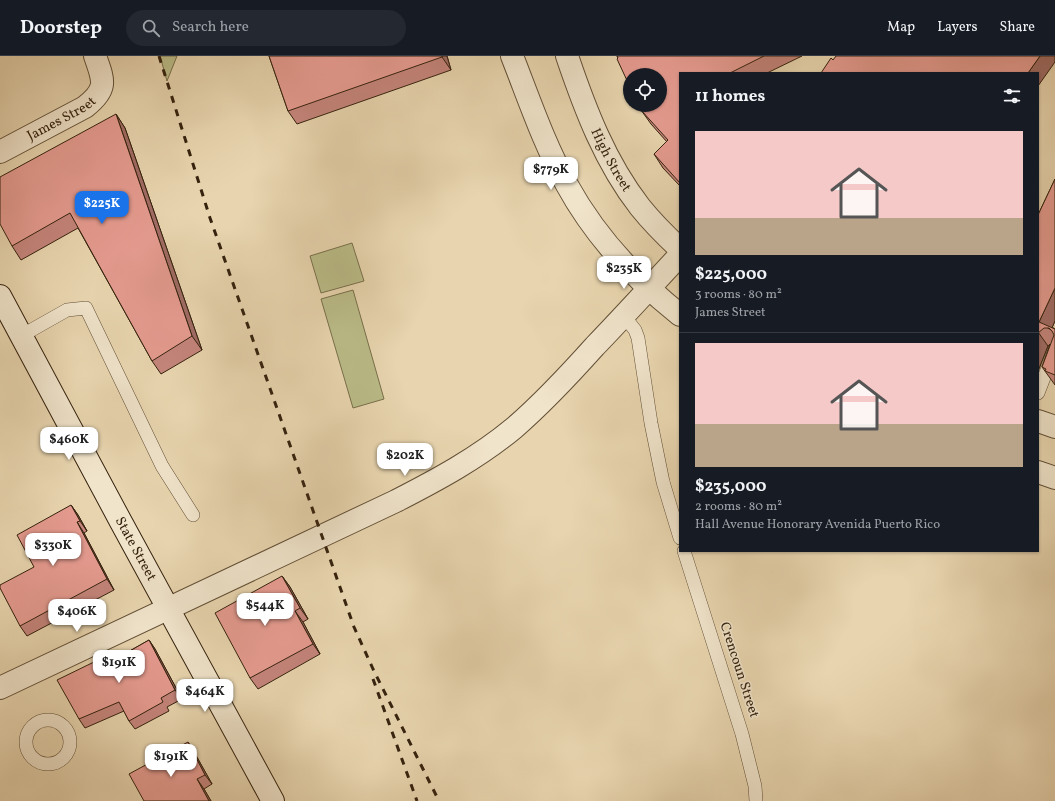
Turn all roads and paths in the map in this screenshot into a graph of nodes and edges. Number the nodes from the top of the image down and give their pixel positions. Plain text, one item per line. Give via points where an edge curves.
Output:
1 (95, 56) edge
2 (512, 56) edge
3 (567, 56) edge
4 (0, 152) edge
5 (679, 248) edge
6 (679, 256) edge
7 (649, 288) junction
8 (0, 296) edge
9 (679, 314) edge
10 (624, 316) junction
11 (21, 336) junction
12 (1055, 349) edge
13 (1039, 390) edge
14 (1039, 421) edge
15 (1055, 427) edge
16 (1039, 472) edge
17 (1055, 478) edge
18 (193, 515) dead end
19 (679, 535) edge
20 (684, 552) edge
21 (168, 608) junction
22 (0, 688) edge
23 (273, 801) edge
24 (756, 801) edge

1 - 4 street, James Street via 103,84 100,93 85,107
2 - 7 street via 545,141 567,185 602,239
3 - 5 street, High Street via 582,101 610,161 641,208
6 - 7 street
7 - 9 street
7 - 10 street
8 - 11 street, State Street
10 - 19 lane via 633,326 638,338 655,445
10 - 21 street via 534,410 476,456 396,501
11 - 18 lane via 66,310 86,308 162,466
11 - 21 street, State Street
12 - 13 lane
14 - 15 street
16 - 17 street
20 - 24 lane, Crencoun Street via 742,734
21 - 22 street
21 - 23 street, State Street

